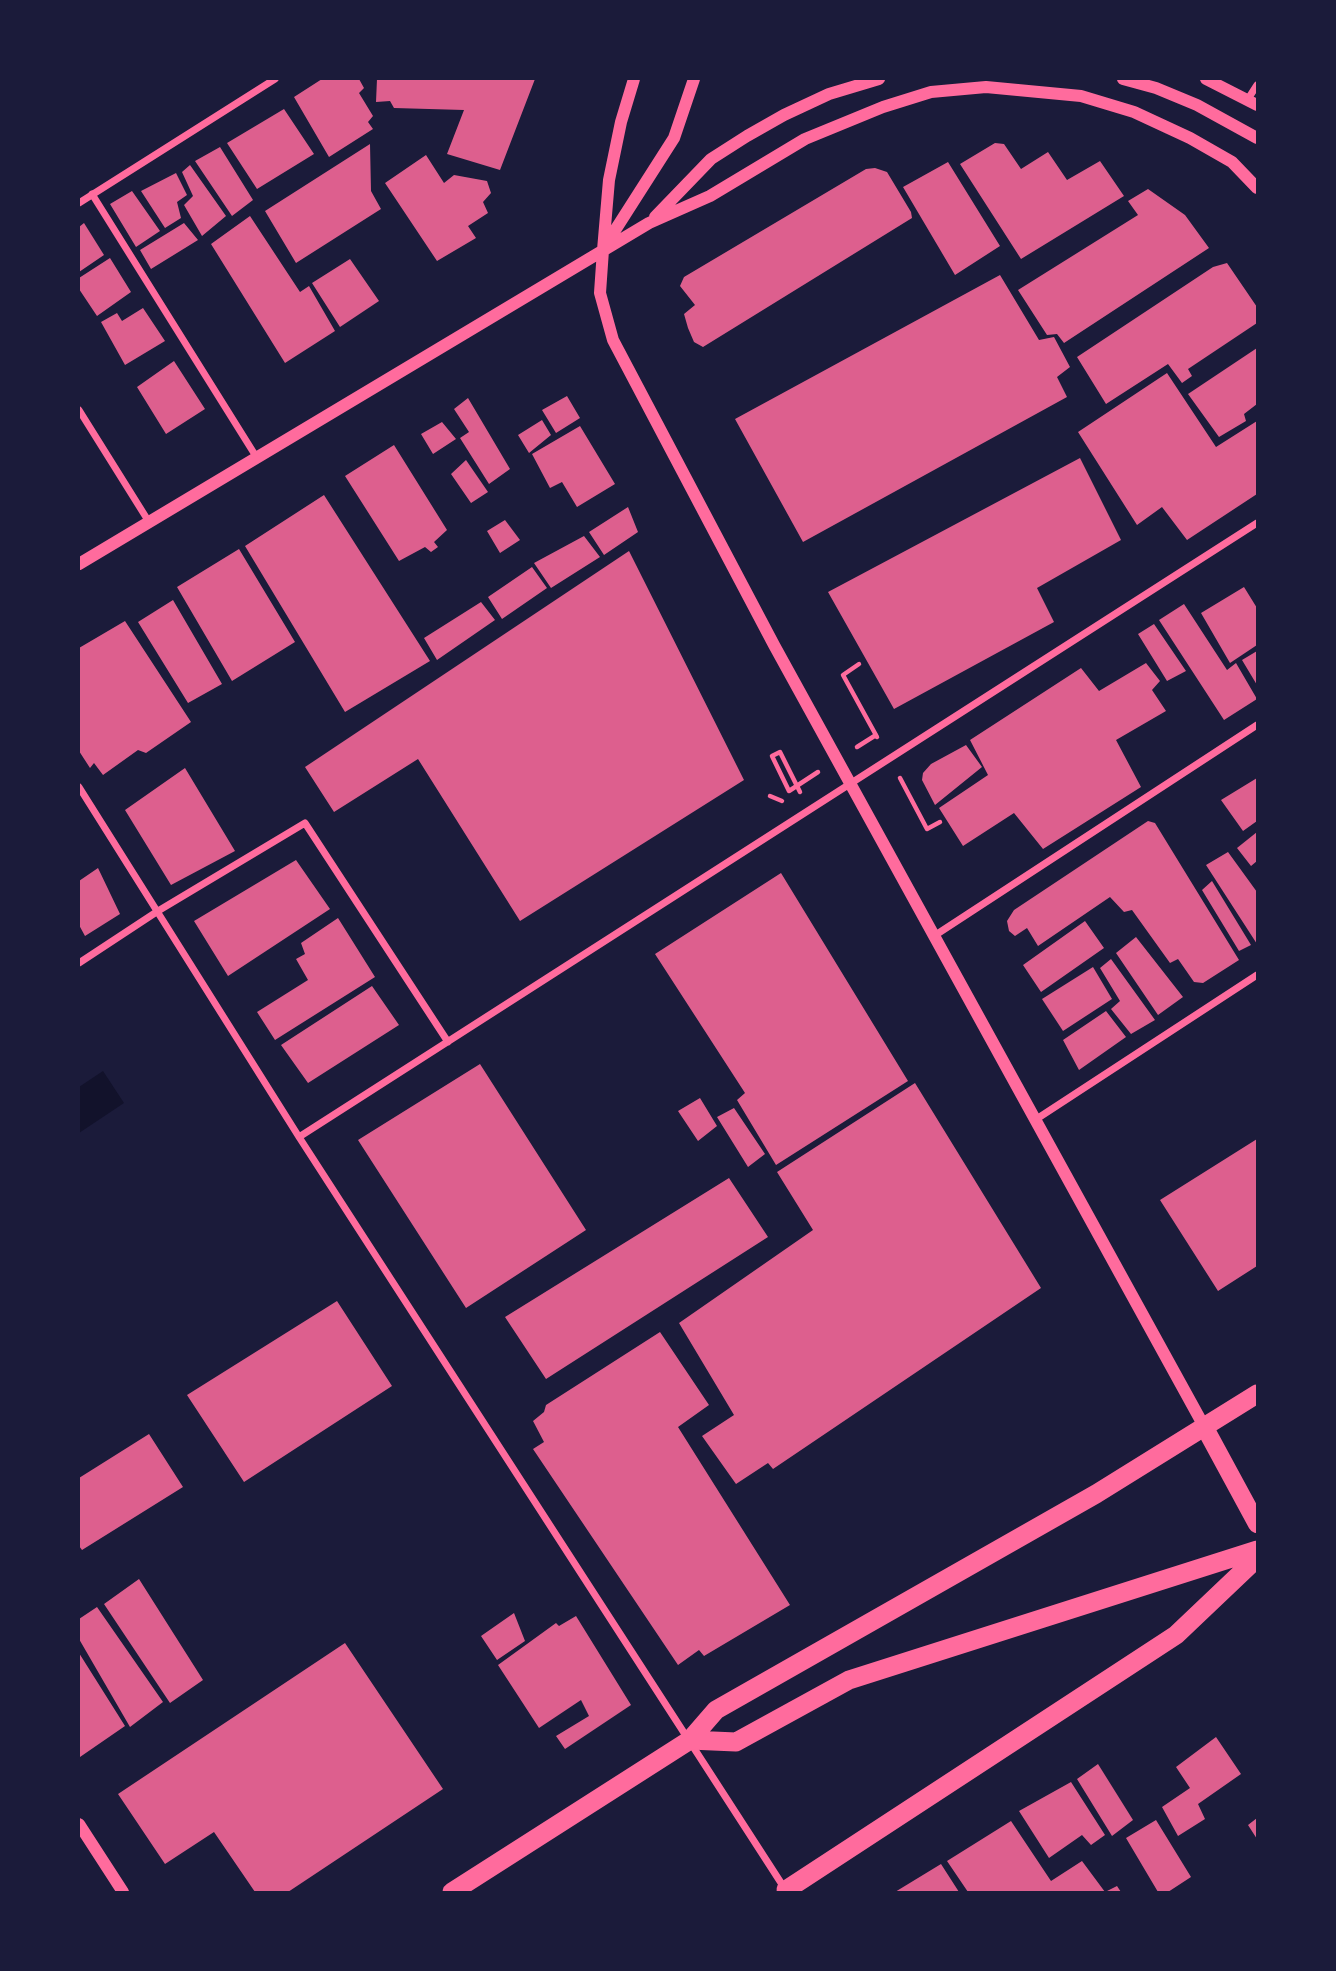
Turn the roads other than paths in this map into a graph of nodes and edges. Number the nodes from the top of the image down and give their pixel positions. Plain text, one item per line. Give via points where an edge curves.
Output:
1 (275, 79) edge
2 (634, 79) edge
3 (694, 79) edge
4 (879, 79) edge
5 (1123, 79) edge
6 (1206, 79) edge
7 (1257, 85) edge
8 (1253, 102) edge
9 (1257, 138) edge
10 (1257, 188) edge
11 (92, 194) junction
12 (79, 203) edge
13 (649, 223) junction
14 (603, 250) junction
15 (79, 410) edge
16 (257, 458) junction
17 (149, 523) junction
18 (1257, 523) edge
19 (79, 564) edge
20 (1257, 725) edge
21 (851, 784) junction
22 (79, 787) edge
23 (158, 911) junction
24 (934, 936) junction
25 (79, 963) edge
26 (1257, 975) edge
27 (449, 1042) junction
28 (1035, 1120) junction
29 (299, 1137) junction
30 (1257, 1394) edge
31 (1205, 1429) junction
32 (1257, 1524) edge
33 (1257, 1550) edge
34 (1257, 1558) edge
35 (690, 1740) junction
36 (79, 1824) edge
37 (787, 1891) edge
38 (123, 1892) edge
39 (452, 1892) edge

1 - 11 street
2 - 14 street via 609,180
3 - 14 street via 674,138
4 - 13 street via 829,94 747,136 711,159
5 - 9 street via 1197,105
6 - 8 street
7 - 8 street
10 - 13 street via 1232,162 1134,112 1081,96 986,88 931,92 846,121 804,139 710,196
11 - 12 street
11 - 16 street
13 - 14 street
14 - 16 street
14 - 21 street via 600,293 613,340
15 - 17 street
16 - 17 street
17 - 19 street
18 - 21 street
20 - 24 street
21 - 24 street
21 - 27 street
22 - 23 street
23 - 25 street
23 - 27 street via 305,823
23 - 29 street
24 - 28 street
26 - 28 street
27 - 29 street
28 - 31 street
29 - 35 street
30 - 31 highway
31 - 32 main road
31 - 35 highway via 716,1710
33 - 35 highway via 849,1680 736,1742
34 - 37 highway via 1176,1635
35 - 37 street
35 - 39 highway
36 - 38 street

